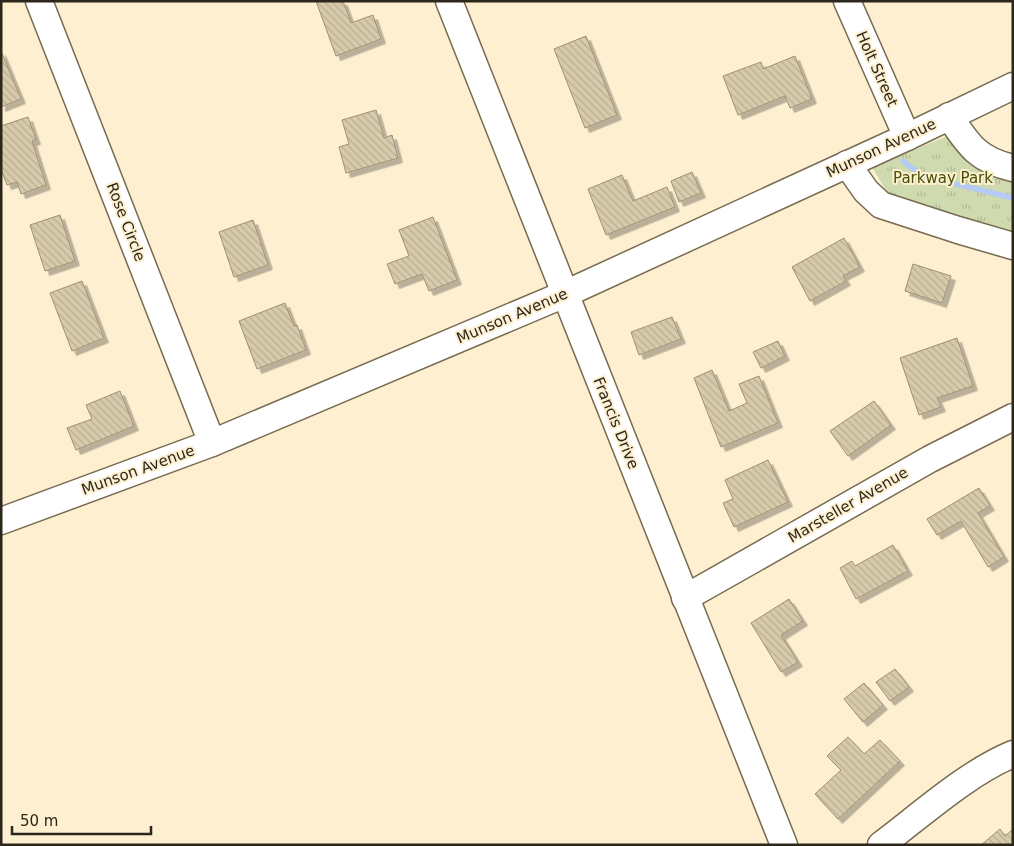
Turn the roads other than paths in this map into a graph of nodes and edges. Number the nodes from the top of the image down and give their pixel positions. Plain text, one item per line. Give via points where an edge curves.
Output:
1 (39, 1) edge
2 (449, 1) edge
3 (846, 1) edge
4 (1013, 86) edge
5 (949, 116) junction
6 (907, 137) junction
7 (847, 164) junction
8 (1013, 168) edge
9 (1013, 246) edge
10 (565, 294) junction
11 (1013, 416) edge
12 (212, 442) junction
13 (1, 521) edge
14 (685, 598) junction
15 (1013, 754) edge
16 (784, 845) edge
17 (881, 845) edge

1 - 12 street, Rose Circle
2 - 10 street, Francis Drive
3 - 6 street, Holt Street
4 - 5 street, Munson Avenue
5 - 6 street, Munson Avenue
5 - 8 street via 969,146 985,158
6 - 7 street, Munson Avenue
7 - 9 street via 866,191 881,205
7 - 10 street, Munson Avenue
10 - 12 street, Munson Avenue
10 - 14 street, Francis Drive
11 - 14 street, Marsteller Avenue via 930,459
12 - 13 street, Munson Avenue
14 - 16 street, Francis Drive
15 - 17 street via 974,775

